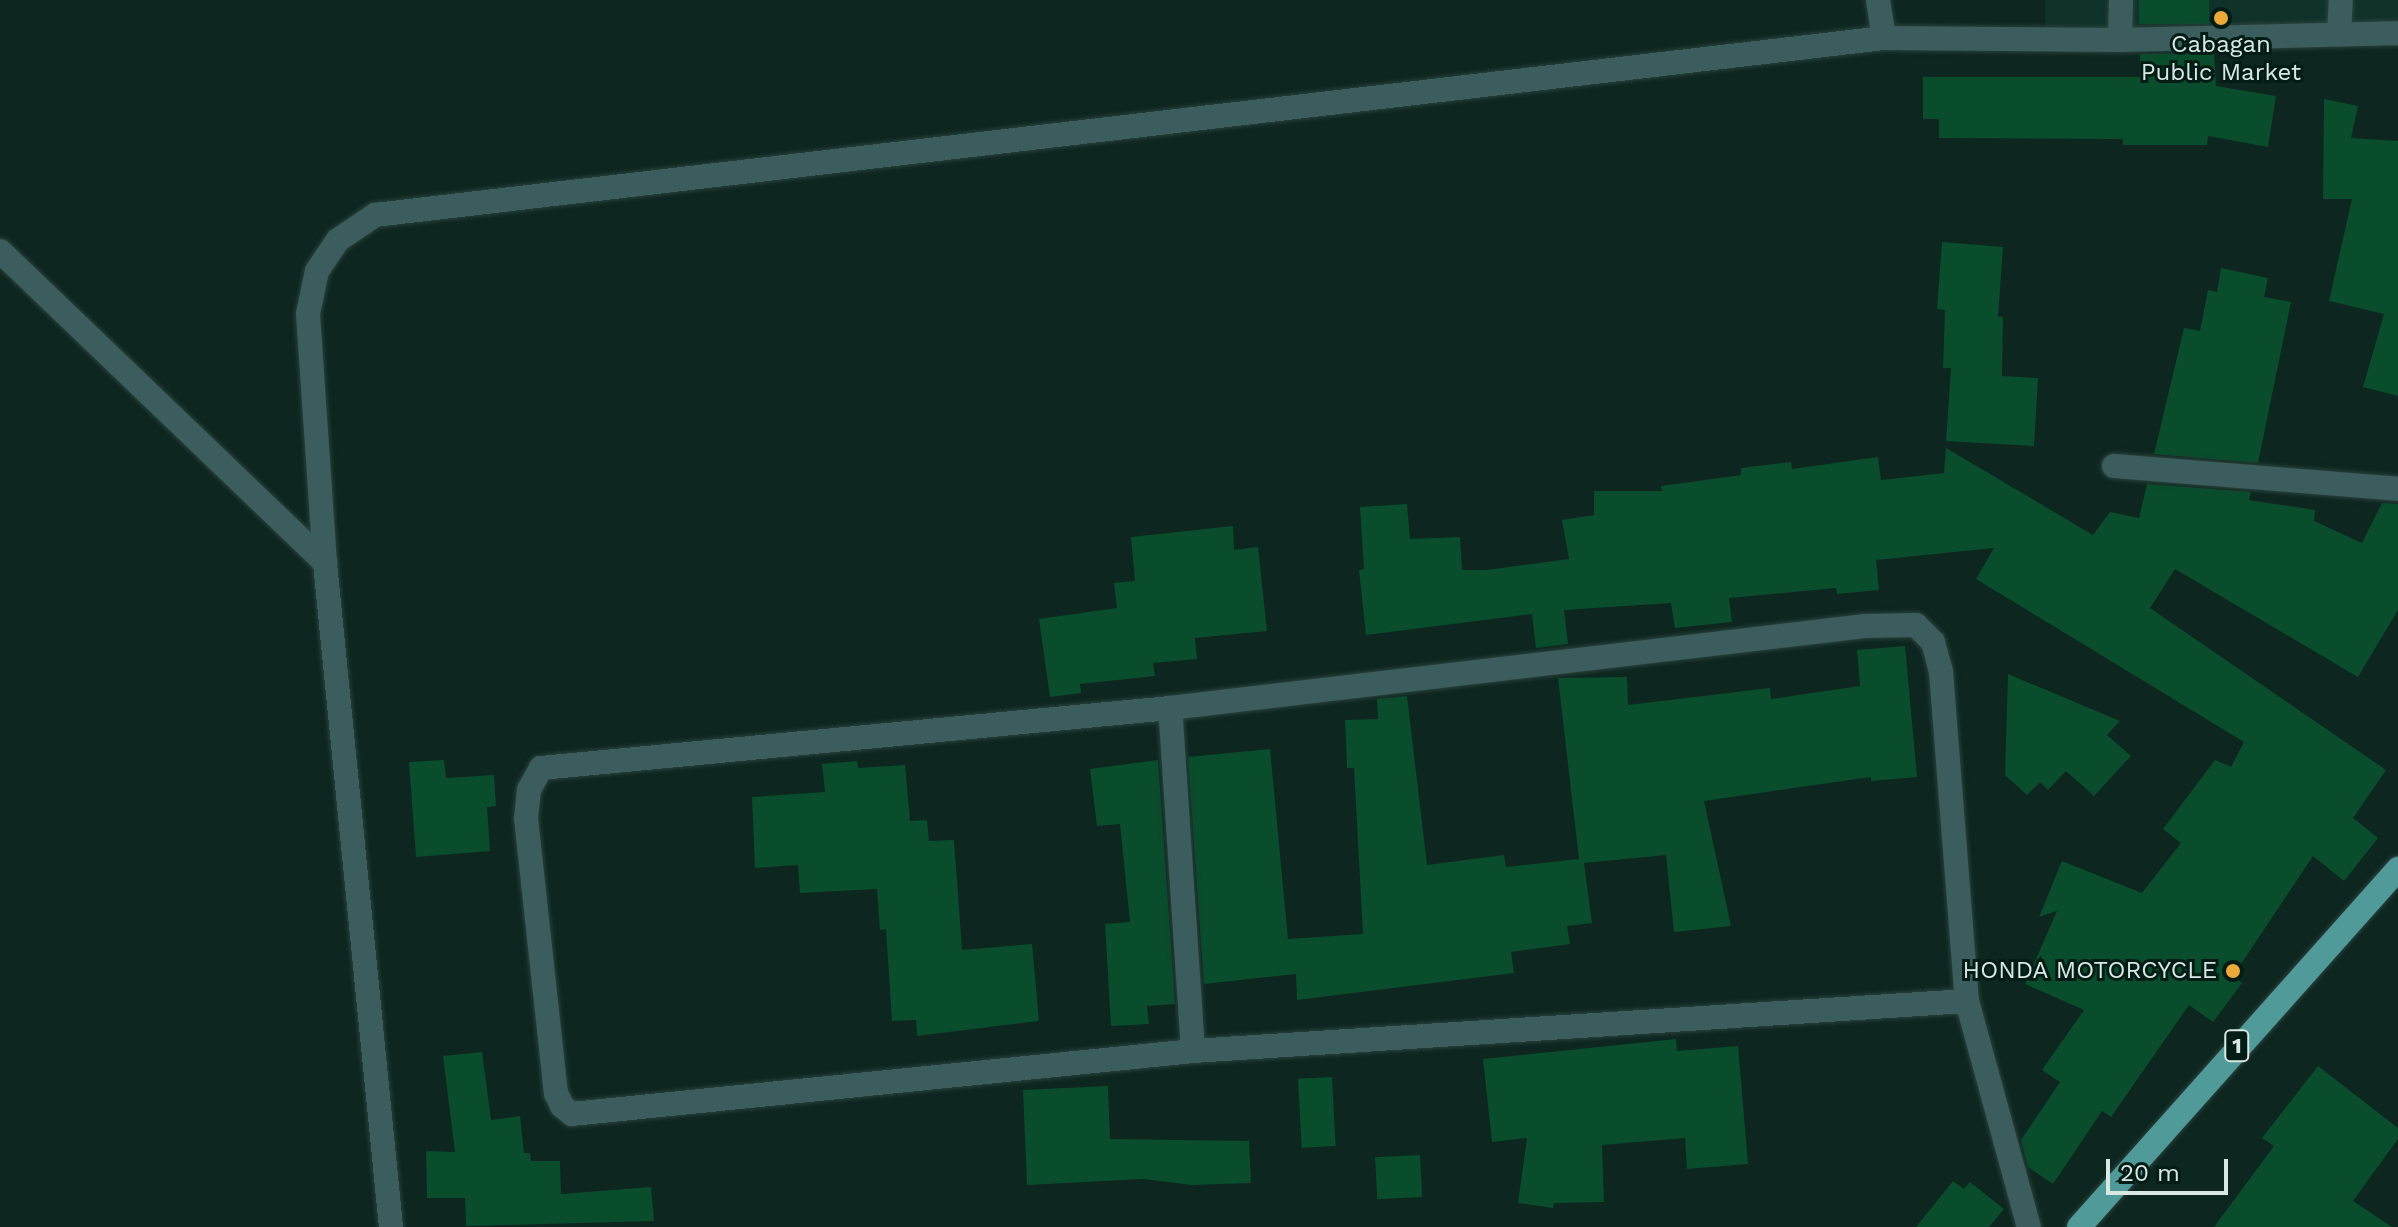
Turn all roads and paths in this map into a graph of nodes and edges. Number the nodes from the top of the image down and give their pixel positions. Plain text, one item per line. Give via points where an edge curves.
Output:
1 (1878, 0) edge
2 (2121, 0) edge
3 (2341, 0) edge
4 (2398, 33) edge
5 (2339, 34) junction
6 (1884, 38) junction
7 (2120, 40) junction
8 (0, 251) edge
9 (2114, 466) dead end
10 (2398, 489) edge
11 (325, 563) junction
12 (1170, 708) junction
13 (2398, 869) edge
14 (1967, 1001) junction
15 (1193, 1051) junction
16 (391, 1227) edge
17 (2029, 1227) edge
18 (2079, 1227) edge

1 - 6 street
2 - 7 street
3 - 5 street
4 - 5 street
5 - 7 street
6 - 7 street
6 - 11 street via 375,215 338,240 324,260 308,314
8 - 11 street
9 - 10 street
11 - 16 street
12 - 14 street via 1865,626 1916,625 1933,642 1941,672
12 - 15 street
12 - 15 street via 541,768 529,790 526,818 556,1093 572,1114
13 - 18 main road, 1
14 - 15 street
14 - 17 street

